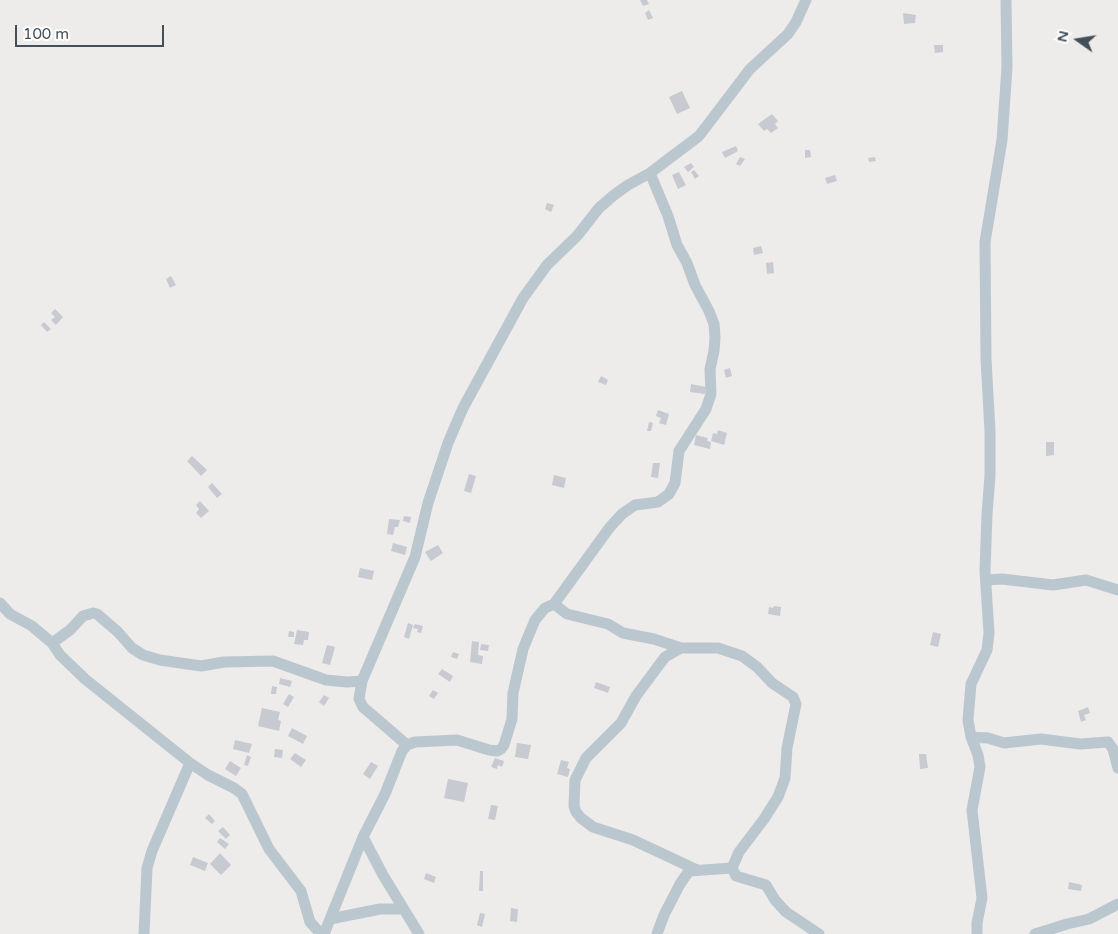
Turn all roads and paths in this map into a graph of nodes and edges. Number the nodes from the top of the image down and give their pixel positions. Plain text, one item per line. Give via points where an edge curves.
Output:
1 (806, 0) edge
2 (1006, 0) edge
3 (650, 174) junction
4 (986, 580) junction
5 (1118, 590) edge
6 (0, 603) edge
7 (554, 604) junction
8 (52, 643) junction
9 (681, 648) junction
10 (362, 681) junction
11 (971, 737) junction
12 (407, 745) junction
13 (190, 763) junction
14 (1118, 768) edge
15 (363, 837) junction
16 (732, 868) junction
17 (697, 870) junction
18 (1118, 904) edge
19 (403, 910) junction
20 (330, 920) junction
21 (144, 934) edge
22 (323, 934) edge
23 (419, 934) edge
24 (658, 934) edge
25 (819, 934) edge
26 (977, 934) edge
27 (1035, 934) edge

1 - 3 street via 788,34 750,69 699,136
2 - 4 street via 1007,67 1002,140 985,242 990,431
3 - 7 street via 695,286 714,324 711,394 706,410 679,451 675,483 669,494 658,502 635,505 622,514
3 - 10 street via 628,185 599,208 577,236 547,265 523,298 463,408 448,443 430,495 415,556
4 - 5 street via 1053,585 1086,580
4 - 11 street via 988,644 971,684 968,720
6 - 8 street via 10,614 32,626
7 - 9 street via 567,614 608,624 623,634
7 - 12 street via 545,608 535,620 523,648 513,693 512,719 501,749 489,750 457,740
8 - 10 street via 83,616 93,613 118,632 132,648 160,660 201,666 273,661 326,680
8 - 13 street via 85,679
9 - 16 street via 718,648 742,656 793,697 796,704 785,778 778,797 739,852
9 - 17 street via 665,657 621,723 586,758 575,780 574,806 581,818 593,827 633,840
10 - 12 street via 359,698 363,708
11 - 14 street via 1004,742 1041,739 1080,744 1108,742 1114,749
11 - 26 street via 980,767 972,810 982,898
12 - 15 street
13 - 21 street via 147,868
13 - 22 street via 242,794 268,849 301,891 310,922
15 - 19 street
15 - 20 street
16 - 17 street
16 - 25 street via 736,876 766,885 786,912
17 - 24 street via 689,872 680,884
18 - 27 street via 1089,919
19 - 20 street via 380,909
19 - 23 street
20 - 22 street

